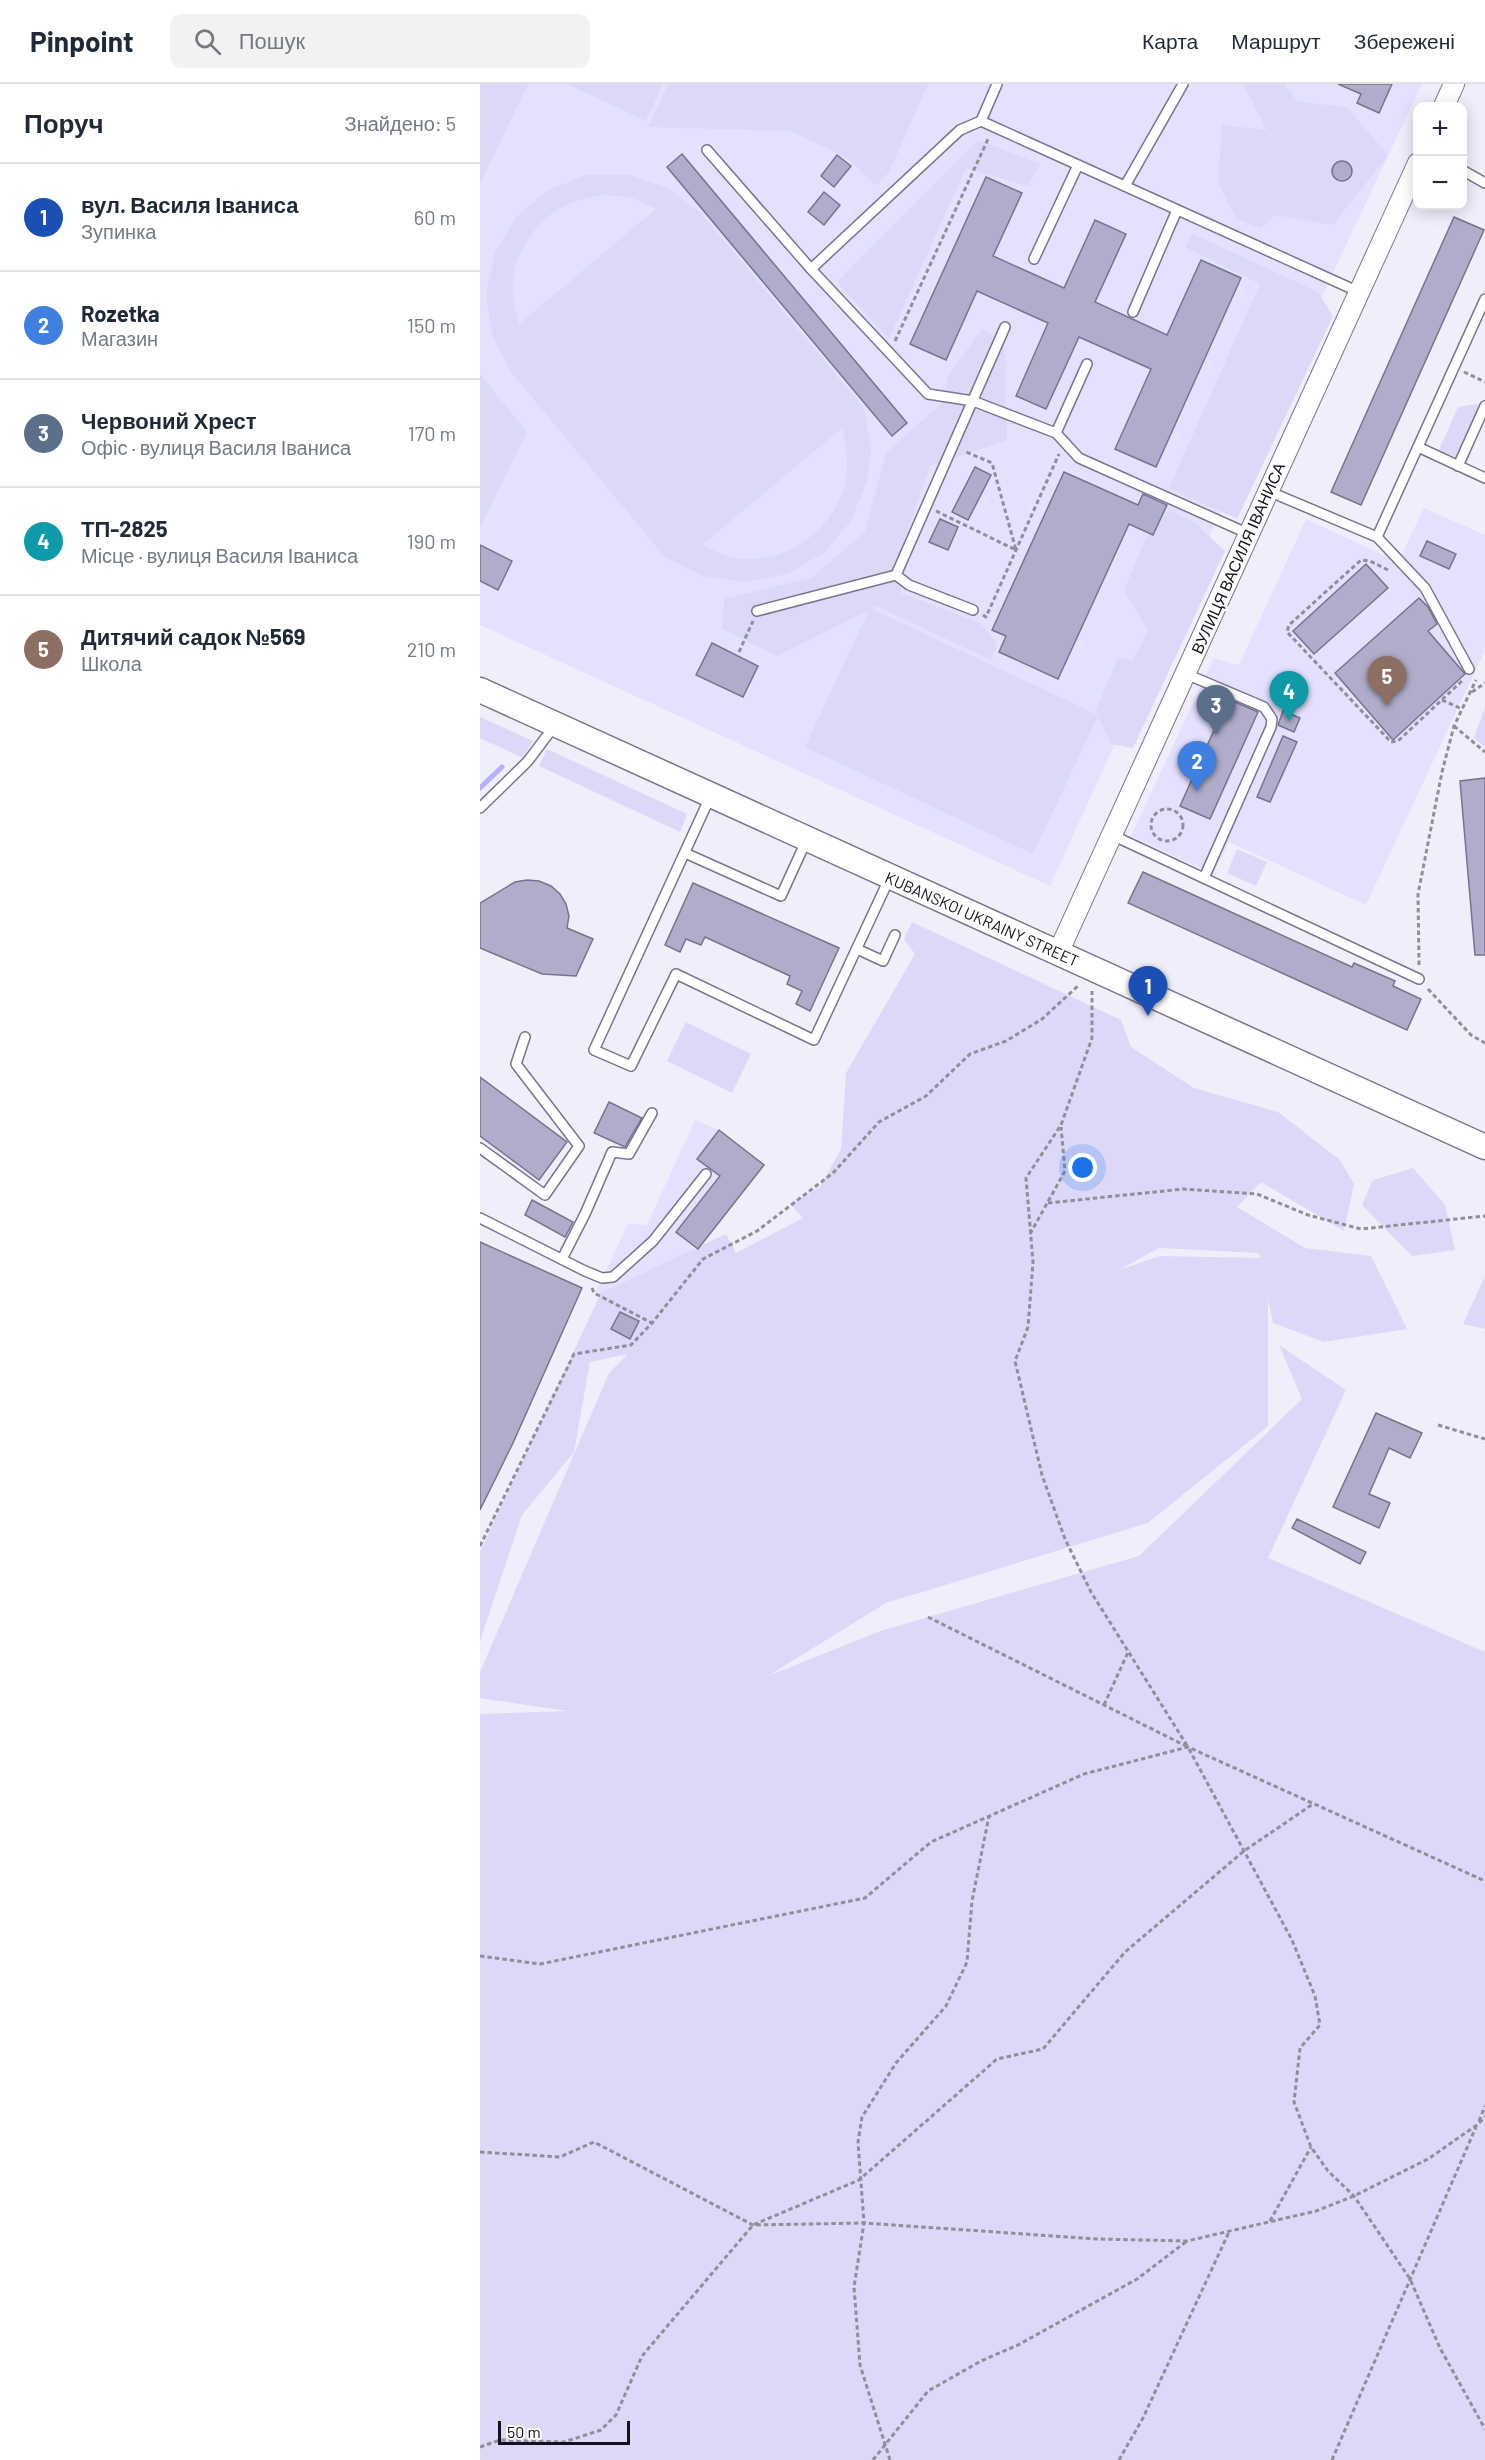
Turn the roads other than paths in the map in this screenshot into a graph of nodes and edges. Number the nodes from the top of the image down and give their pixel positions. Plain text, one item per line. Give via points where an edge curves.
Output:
1 (997, 84) edge
2 (1183, 84) edge
3 (1454, 84) edge
4 (1446, 102) edge
5 (981, 121) junction
6 (707, 150) dead end
7 (1078, 165) junction
8 (1467, 173) edge
9 (1413, 174) edge
10 (1485, 183) edge
11 (1125, 186) junction
12 (1177, 210) junction
13 (1034, 259) dead end
14 (811, 269) junction
15 (1359, 292) junction
16 (1485, 299) edge
17 (1133, 312) dead end
18 (1005, 327) dead end
19 (1087, 364) dead end
20 (973, 401) junction
21 (1485, 406) edge
22 (1056, 433) junction
23 (1418, 447) junction
24 (1458, 466) junction
25 (1485, 478) edge
26 (1268, 491) junction
27 (1248, 534) junction
28 (1377, 537) junction
29 (896, 575) junction
30 (973, 610) road end
31 (757, 611) road end
32 (1468, 669) road end
33 (1186, 674) junction
34 (480, 690) edge
35 (555, 724) junction
36 (711, 795) junction
37 (480, 808) edge
38 (1112, 835) junction
39 (807, 839) junction
40 (685, 853) junction
41 (890, 877) junction
42 (1204, 878) junction
43 (895, 935) dead end
44 (856, 949) junction
45 (1058, 953) junction
46 (1419, 979) road end
47 (525, 1037) dead end
48 (652, 1113) dead end
49 (1485, 1147) edge
50 (480, 1148) edge
51 (706, 1174) dead end
52 (480, 1218) edge
53 (562, 1259) junction

1 - 5 lane
2 - 11 lane
3 - 4 street
5 - 7 lane
5 - 14 lane via 960,130
6 - 14 lane
7 - 11 lane
7 - 13 lane
8 - 10 lane
9 - 15 street, ВУЛИЦЯ ВАСИЛЯ ІВАНИСА
11 - 12 lane
12 - 15 lane
12 - 17 lane
14 - 20 lane via 928,393
15 - 26 street, ВУЛИЦЯ ВАСИЛЯ ІВАНИСА
16 - 23 lane
18 - 20 lane
19 - 22 lane
20 - 22 lane
20 - 29 lane
21 - 24 lane
22 - 27 lane via 1079,458
23 - 24 lane
23 - 28 lane
24 - 25 lane
26 - 27 street, ВУЛИЦЯ ВАСИЛЯ ІВАНИСА
26 - 28 lane
27 - 33 street, ВУЛИЦЯ ВАСИЛЯ ІВАНИСА
28 - 32 lane via 1425,588
29 - 30 lane via 909,585
29 - 31 lane
33 - 38 street, ВУЛИЦЯ ВАСИЛЯ ІВАНИСА
33 - 42 lane via 1264,707 1272,719
34 - 35 street, KUBANSKOI UKRAINY STREET
35 - 36 street, KUBANSKOI UKRAINY STREET
35 - 37 lane via 528,761
36 - 39 street, KUBANSKOI UKRAINY STREET
36 - 40 lane
38 - 42 lane
38 - 45 street, ВУЛИЦЯ ВАСИЛЯ ІВАНИСА
39 - 40 lane via 782,896
39 - 41 street, KUBANSKOI UKRAINY STREET
40 - 44 lane via 594,1050 631,1066 676,974 814,1040
41 - 44 lane
41 - 45 street, KUBANSKOI UKRAINY STREET
42 - 46 lane
43 - 44 lane via 883,961
45 - 49 street, KUBANSKOI UKRAINY STREET
47 - 50 lane via 516,1064 579,1146 545,1195
48 - 53 lane via 629,1154 612,1152
51 - 53 lane via 653,1241 614,1277 602,1278
52 - 53 lane

